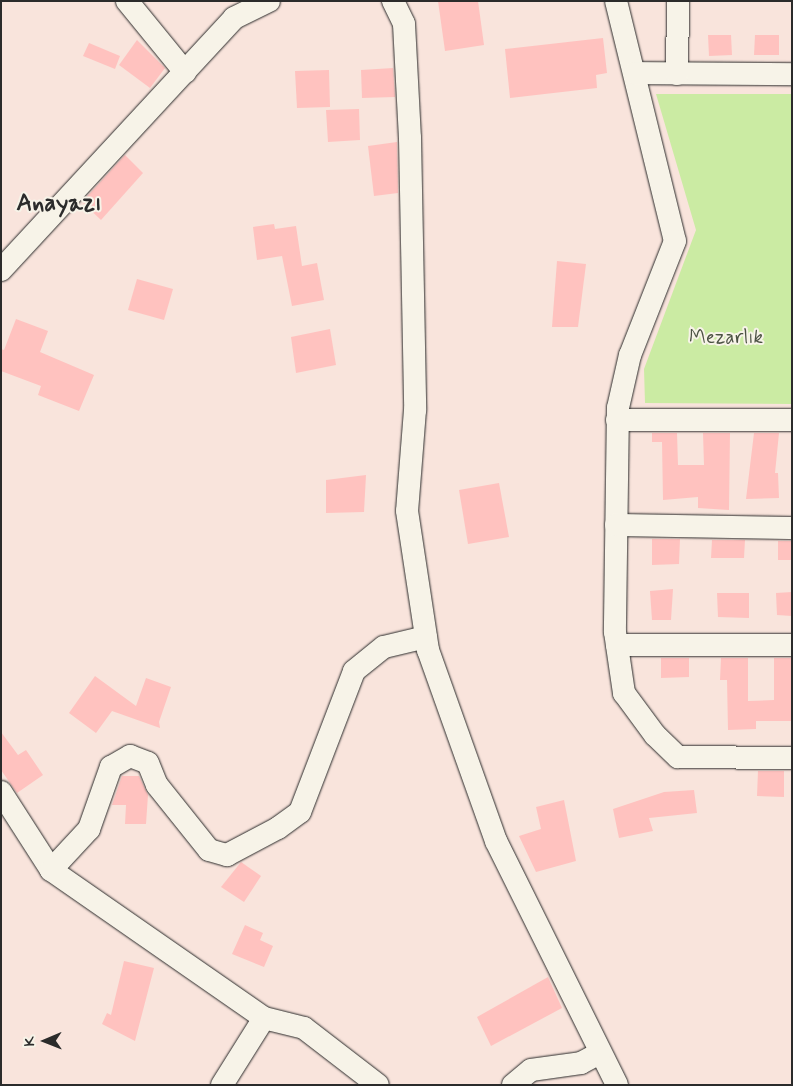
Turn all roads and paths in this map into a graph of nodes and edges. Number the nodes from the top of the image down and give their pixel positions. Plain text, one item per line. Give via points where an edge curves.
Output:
1 (126, 1) edge
2 (269, 1) edge
3 (393, 1) edge
4 (616, 1) edge
5 (678, 1) edge
6 (185, 72) junction
7 (635, 74) junction
8 (677, 74) junction
9 (792, 74) edge
10 (1, 270) edge
11 (617, 420) junction
12 (792, 420) edge
13 (616, 525) junction
14 (792, 528) edge
15 (426, 637) junction
16 (617, 645) junction
17 (792, 645) edge
18 (792, 758) edge
19 (1, 792) edge
20 (51, 870) junction
21 (264, 1018) junction
22 (600, 1053) junction
23 (222, 1085) edge
24 (378, 1085) edge
25 (513, 1085) edge
26 (617, 1085) edge

1 - 6 street
2 - 6 street via 234,18
3 - 15 street via 404,24 410,138 415,410 407,511
4 - 7 street
5 - 8 street
6 - 10 street
7 - 8 street
7 - 11 street via 675,241 630,355
8 - 9 street
11 - 12 street
11 - 13 street
13 - 14 street
13 - 16 street
15 - 20 street via 384,646 354,671 300,812 278,828 227,855 209,850 157,785 148,763 130,756 111,767 89,829
15 - 22 street via 496,841
16 - 17 street
16 - 18 street via 624,693 655,735 678,757
19 - 20 street
20 - 21 street
21 - 23 street
21 - 24 street via 304,1028
22 - 25 street via 581,1063 531,1070
22 - 26 street

